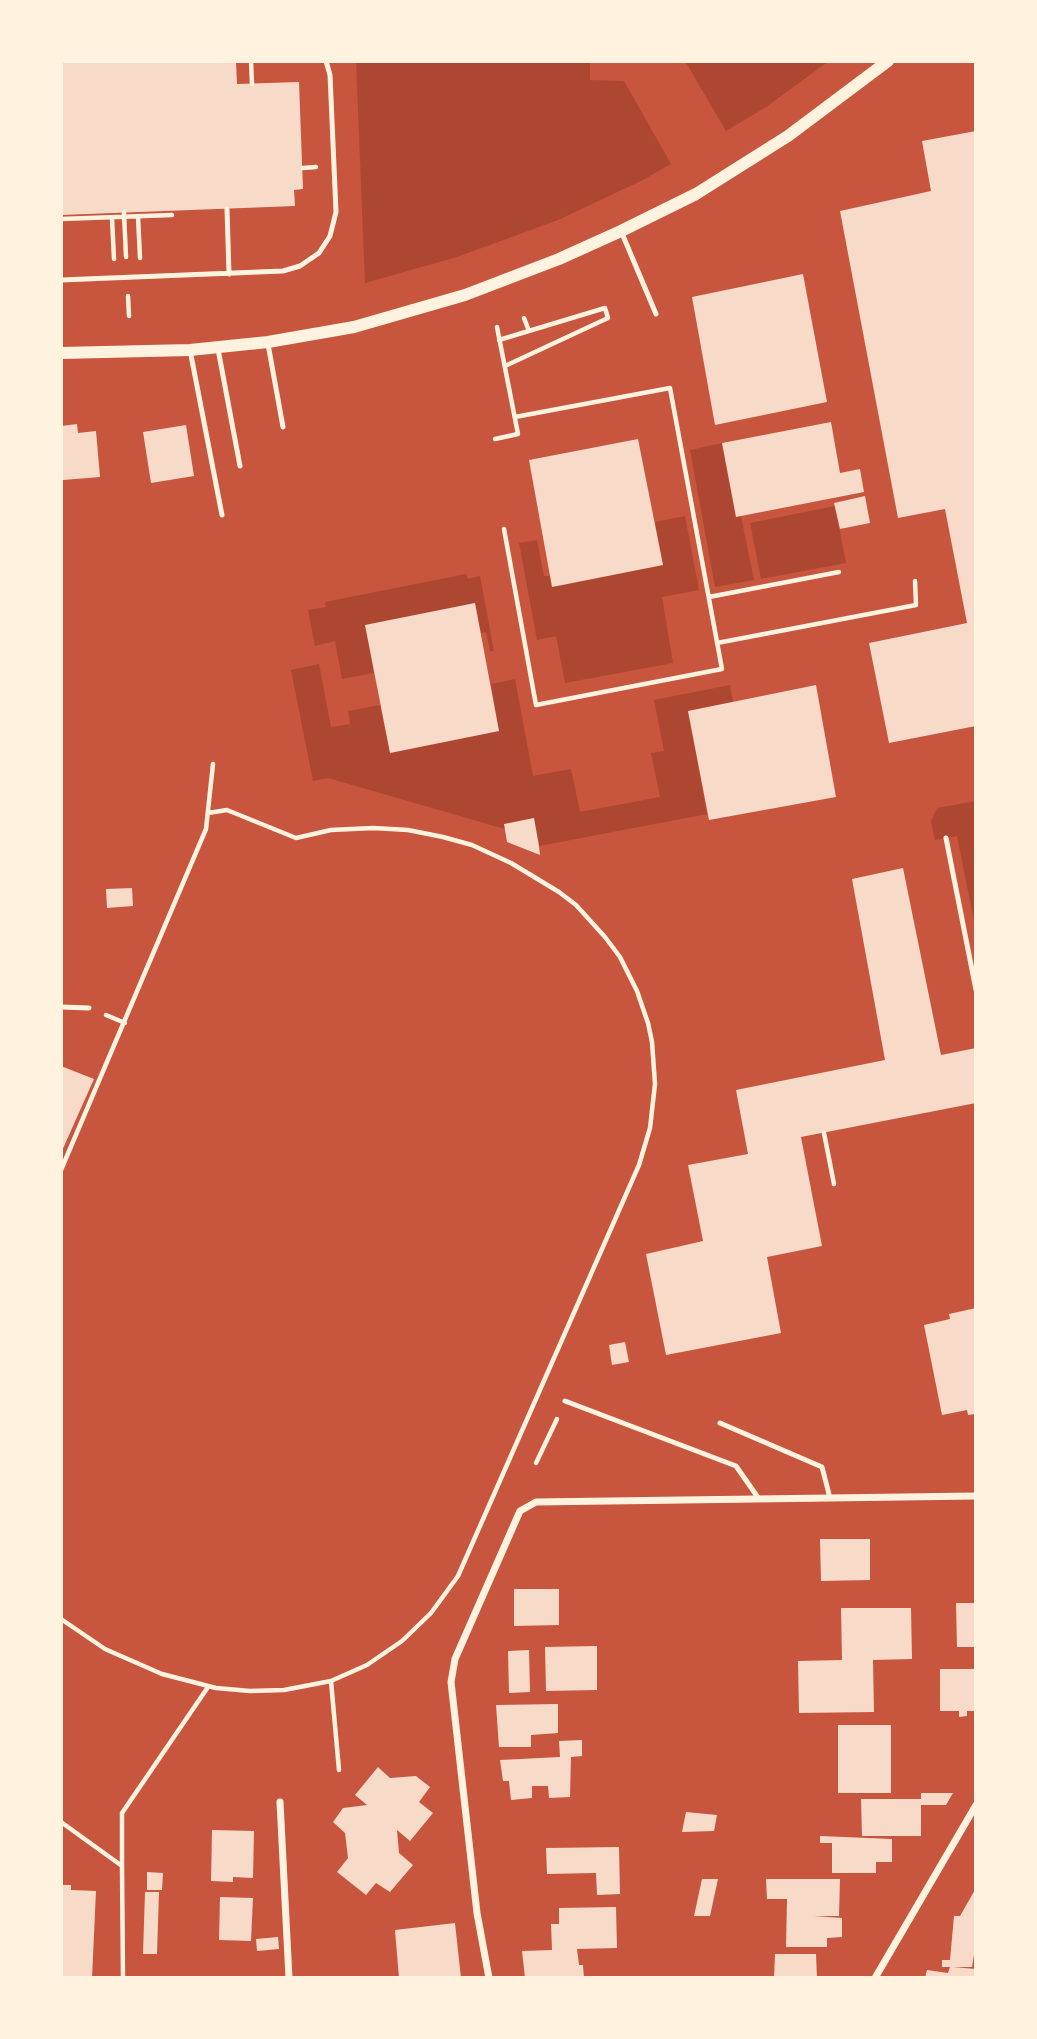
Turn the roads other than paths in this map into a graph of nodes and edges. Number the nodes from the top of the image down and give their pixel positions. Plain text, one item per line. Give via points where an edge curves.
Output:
1 (326, 61) edge
2 (888, 61) edge
3 (227, 209) dead end
4 (621, 231) junction
5 (229, 274) junction
6 (61, 280) edge
7 (656, 314) dead end
8 (268, 342) junction
9 (217, 348) junction
10 (190, 351) junction
11 (61, 353) edge
12 (283, 427) dead end
13 (240, 466) dead end
14 (222, 515) dead end
15 (946, 838) dead end
16 (976, 990) edge
17 (61, 1007) edge
18 (89, 1008) dead end
19 (565, 1401) dead end
20 (720, 1423) dead end
21 (976, 1496) edge
22 (830, 1498) junction
23 (759, 1499) junction
24 (280, 1802) dead end
25 (976, 1805) edge
26 (289, 1978) edge
27 (489, 1978) edge
28 (875, 1978) edge

1 - 5 lane via 336,212 330,236 319,253 300,266
2 - 4 street via 788,136 695,194
3 - 5 lane
4 - 7 lane
4 - 8 street via 465,295 354,327
5 - 6 lane
8 - 9 street
8 - 12 lane
9 - 10 street
9 - 13 lane
10 - 11 street
10 - 14 lane
15 - 16 lane
17 - 18 lane
19 - 23 lane via 736,1466
20 - 22 lane via 822,1467
21 - 22 street
22 - 23 street
23 - 27 street via 537,1502 520,1511 455,1659 451,1682 477,1913
24 - 26 street
25 - 28 street

